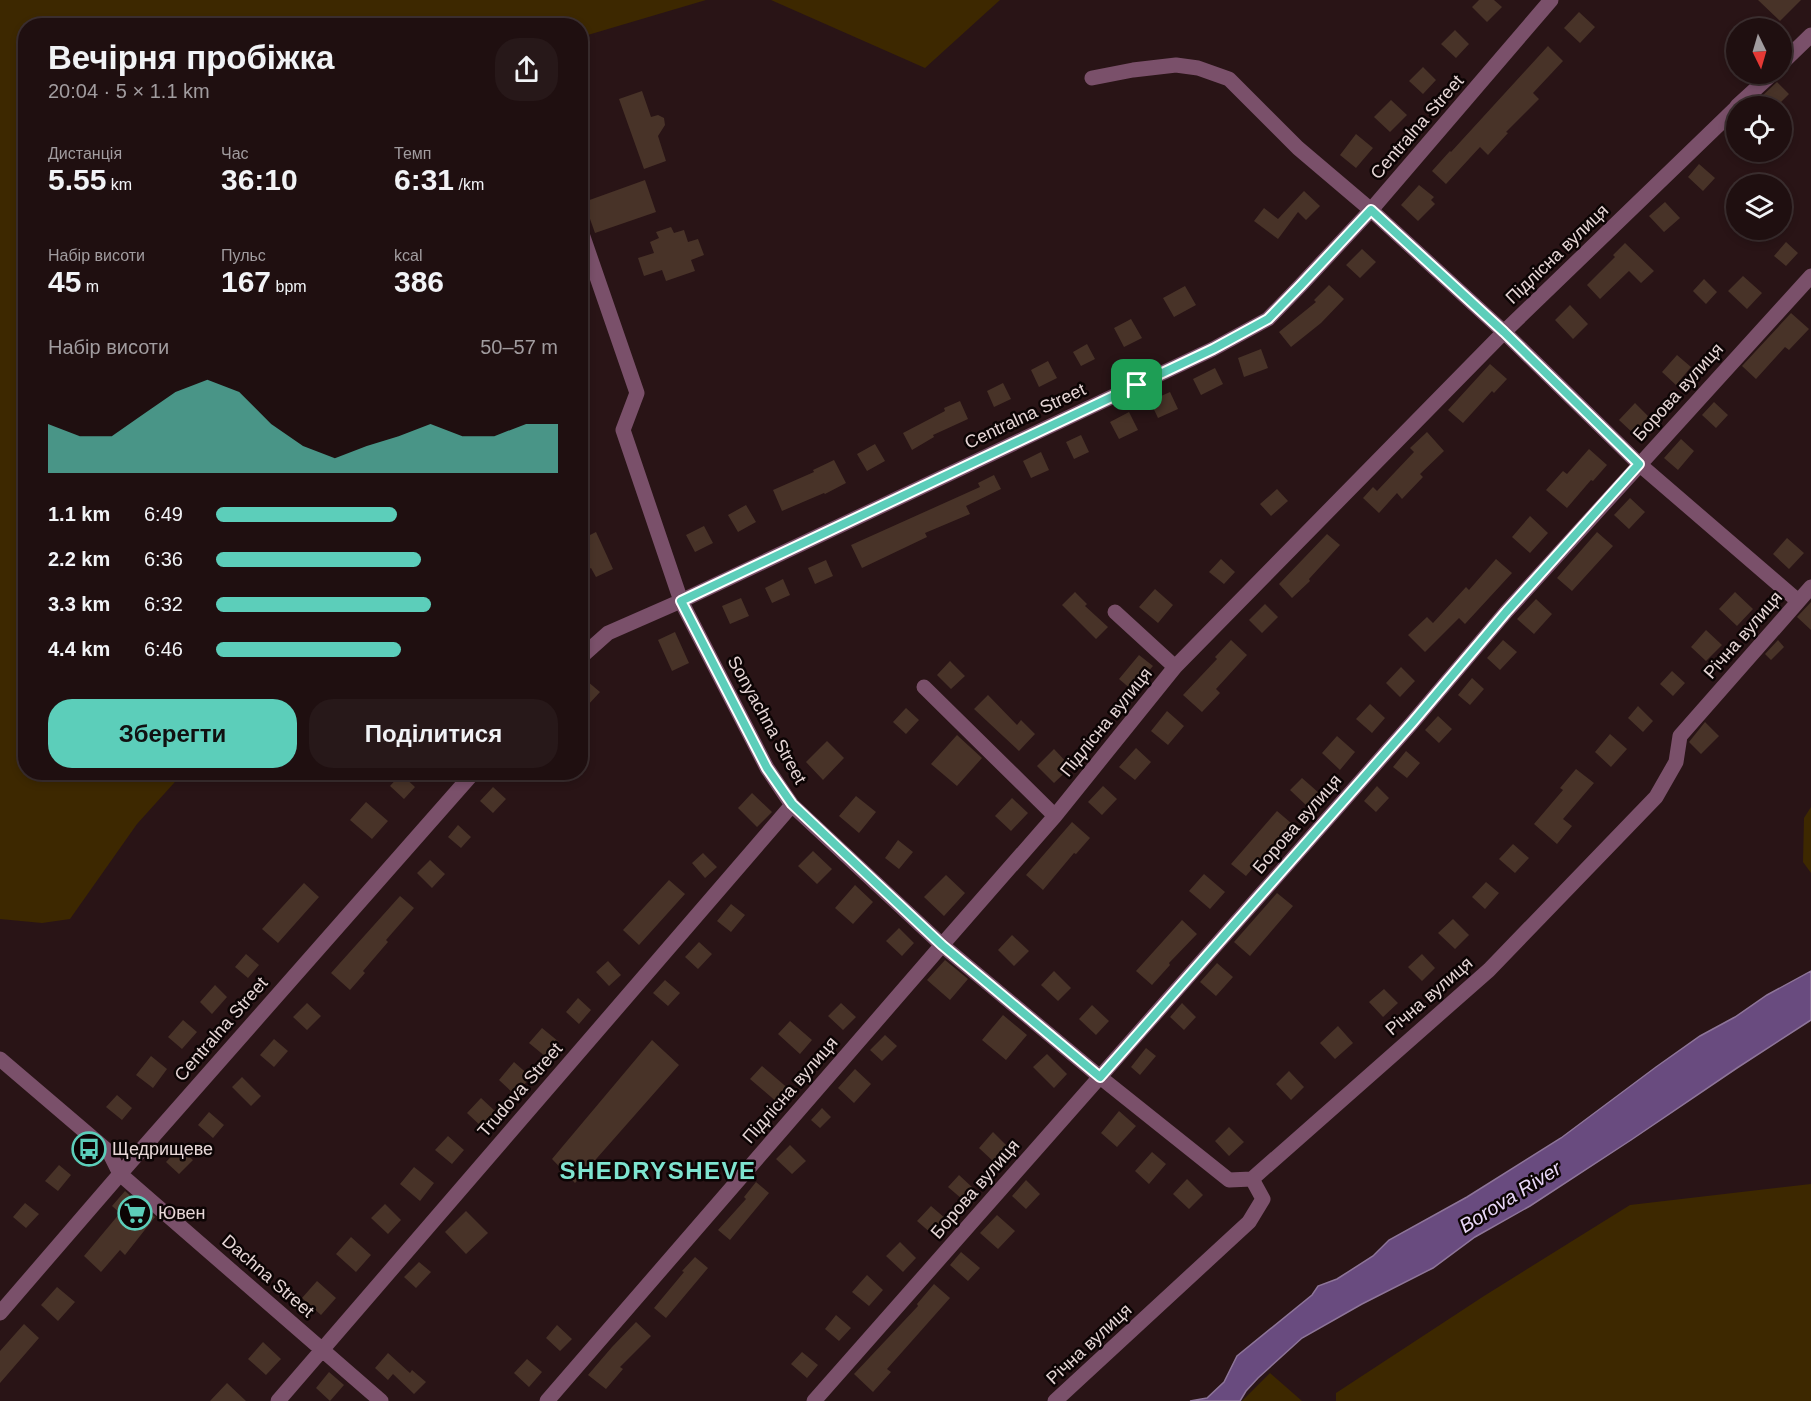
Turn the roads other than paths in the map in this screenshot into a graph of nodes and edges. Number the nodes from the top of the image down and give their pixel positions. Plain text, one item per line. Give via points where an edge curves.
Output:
1 (1551, 0) edge
2 (1811, 35) edge
3 (1792, 53) edge
4 (1092, 78) dead end
5 (1761, 84) edge
6 (1749, 96) edge
7 (1726, 118) edge
8 (1371, 210) junction
9 (588, 251) edge
10 (1811, 276) edge
11 (1504, 332) junction
12 (1639, 464) junction
13 (1811, 586) edge
14 (681, 601) junction
15 (1798, 602) junction
16 (1114, 612) dead end
17 (588, 651) edge
18 (1175, 667) junction
19 (924, 687) dead end
20 (467, 780) edge
21 (792, 804) junction
22 (1055, 816) junction
23 (942, 945) junction
24 (0, 1059) edge
25 (1100, 1077) junction
26 (120, 1173) junction
27 (1252, 1179) junction
28 (0, 1314) edge
29 (322, 1349) junction
30 (278, 1401) edge
31 (381, 1401) edge
32 (547, 1401) edge
33 (814, 1401) edge
34 (1055, 1401) edge

1 - 8 street, Centralna Street
2 - 3 street
4 - 8 street via 1176,65 1228,79 1298,148
5 - 6 street, Підлісна вулиця
7 - 11 street, Підлісна вулиця
8 - 11 street
8 - 14 street, Centralna Street via 1268,319 1213,349
9 - 14 street, Sonyachna Street via 637,393 623,430
10 - 12 street, Борова вулиця
11 - 12 street
11 - 18 street, Підлісна вулиця
12 - 15 street
12 - 25 street, Борова вулиця
13 - 15 street, Річна вулиця
14 - 17 street, Centralna Street via 608,633
14 - 21 street, Sonyachna Street via 767,768
15 - 27 street, Річна вулиця via 1680,736 1676,762 1656,797 1489,970
16 - 18 street
18 - 22 street, Підлісна вулиця
19 - 22 street
20 - 26 street, Centralna Street
21 - 23 street, Sonyachna Street
21 - 29 street, Trudova Street
22 - 23 street, Підлісна вулиця
23 - 25 street, Sonyachna Street
23 - 32 street, Підлісна вулиця
24 - 26 street, Dachna Street via 109,1152
25 - 27 street, Sonyachna Street via 1229,1180
25 - 33 street, Борова вулиця
26 - 28 street, Centralna Street
26 - 29 street, Dachna Street
27 - 34 street, Річна вулиця via 1263,1199 1249,1222
29 - 30 street, Trudova Street
29 - 31 street, Dachna Street

